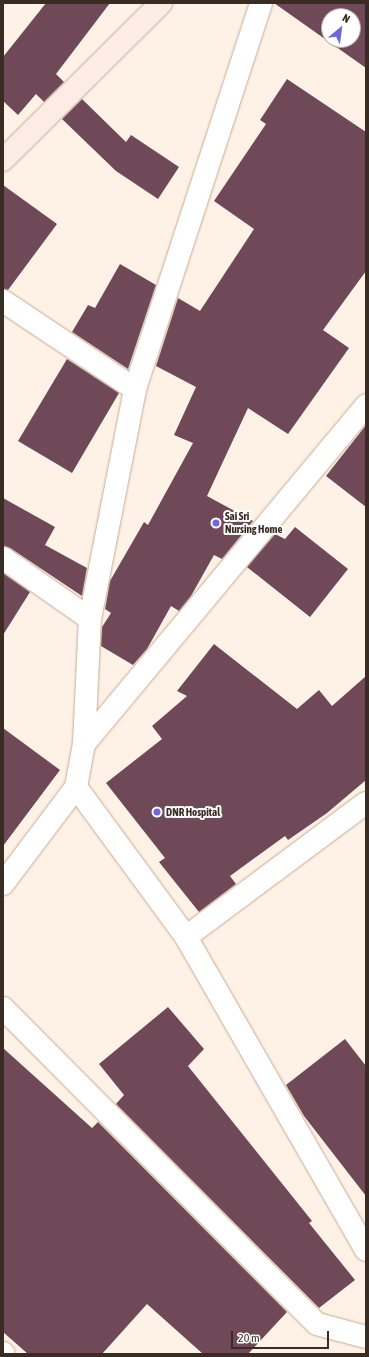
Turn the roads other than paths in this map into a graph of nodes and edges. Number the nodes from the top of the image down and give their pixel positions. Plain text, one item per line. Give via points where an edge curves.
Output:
1 (161, 3) edge
2 (261, 3) edge
3 (3, 160) edge
4 (3, 301) edge
5 (135, 389) junction
6 (366, 405) edge
7 (3, 558) edge
8 (90, 619) junction
9 (84, 744) junction
10 (76, 787) junction
11 (365, 806) edge
12 (3, 884) edge
13 (186, 937) junction
14 (3, 1008) edge
15 (366, 1250) edge
16 (366, 1337) edge

1 - 3 street
2 - 5 street
4 - 5 street
5 - 8 street
6 - 9 street
7 - 8 street
8 - 9 street
9 - 10 street
10 - 12 street
10 - 13 street
11 - 13 street
13 - 15 street
14 - 16 street via 317,1324

